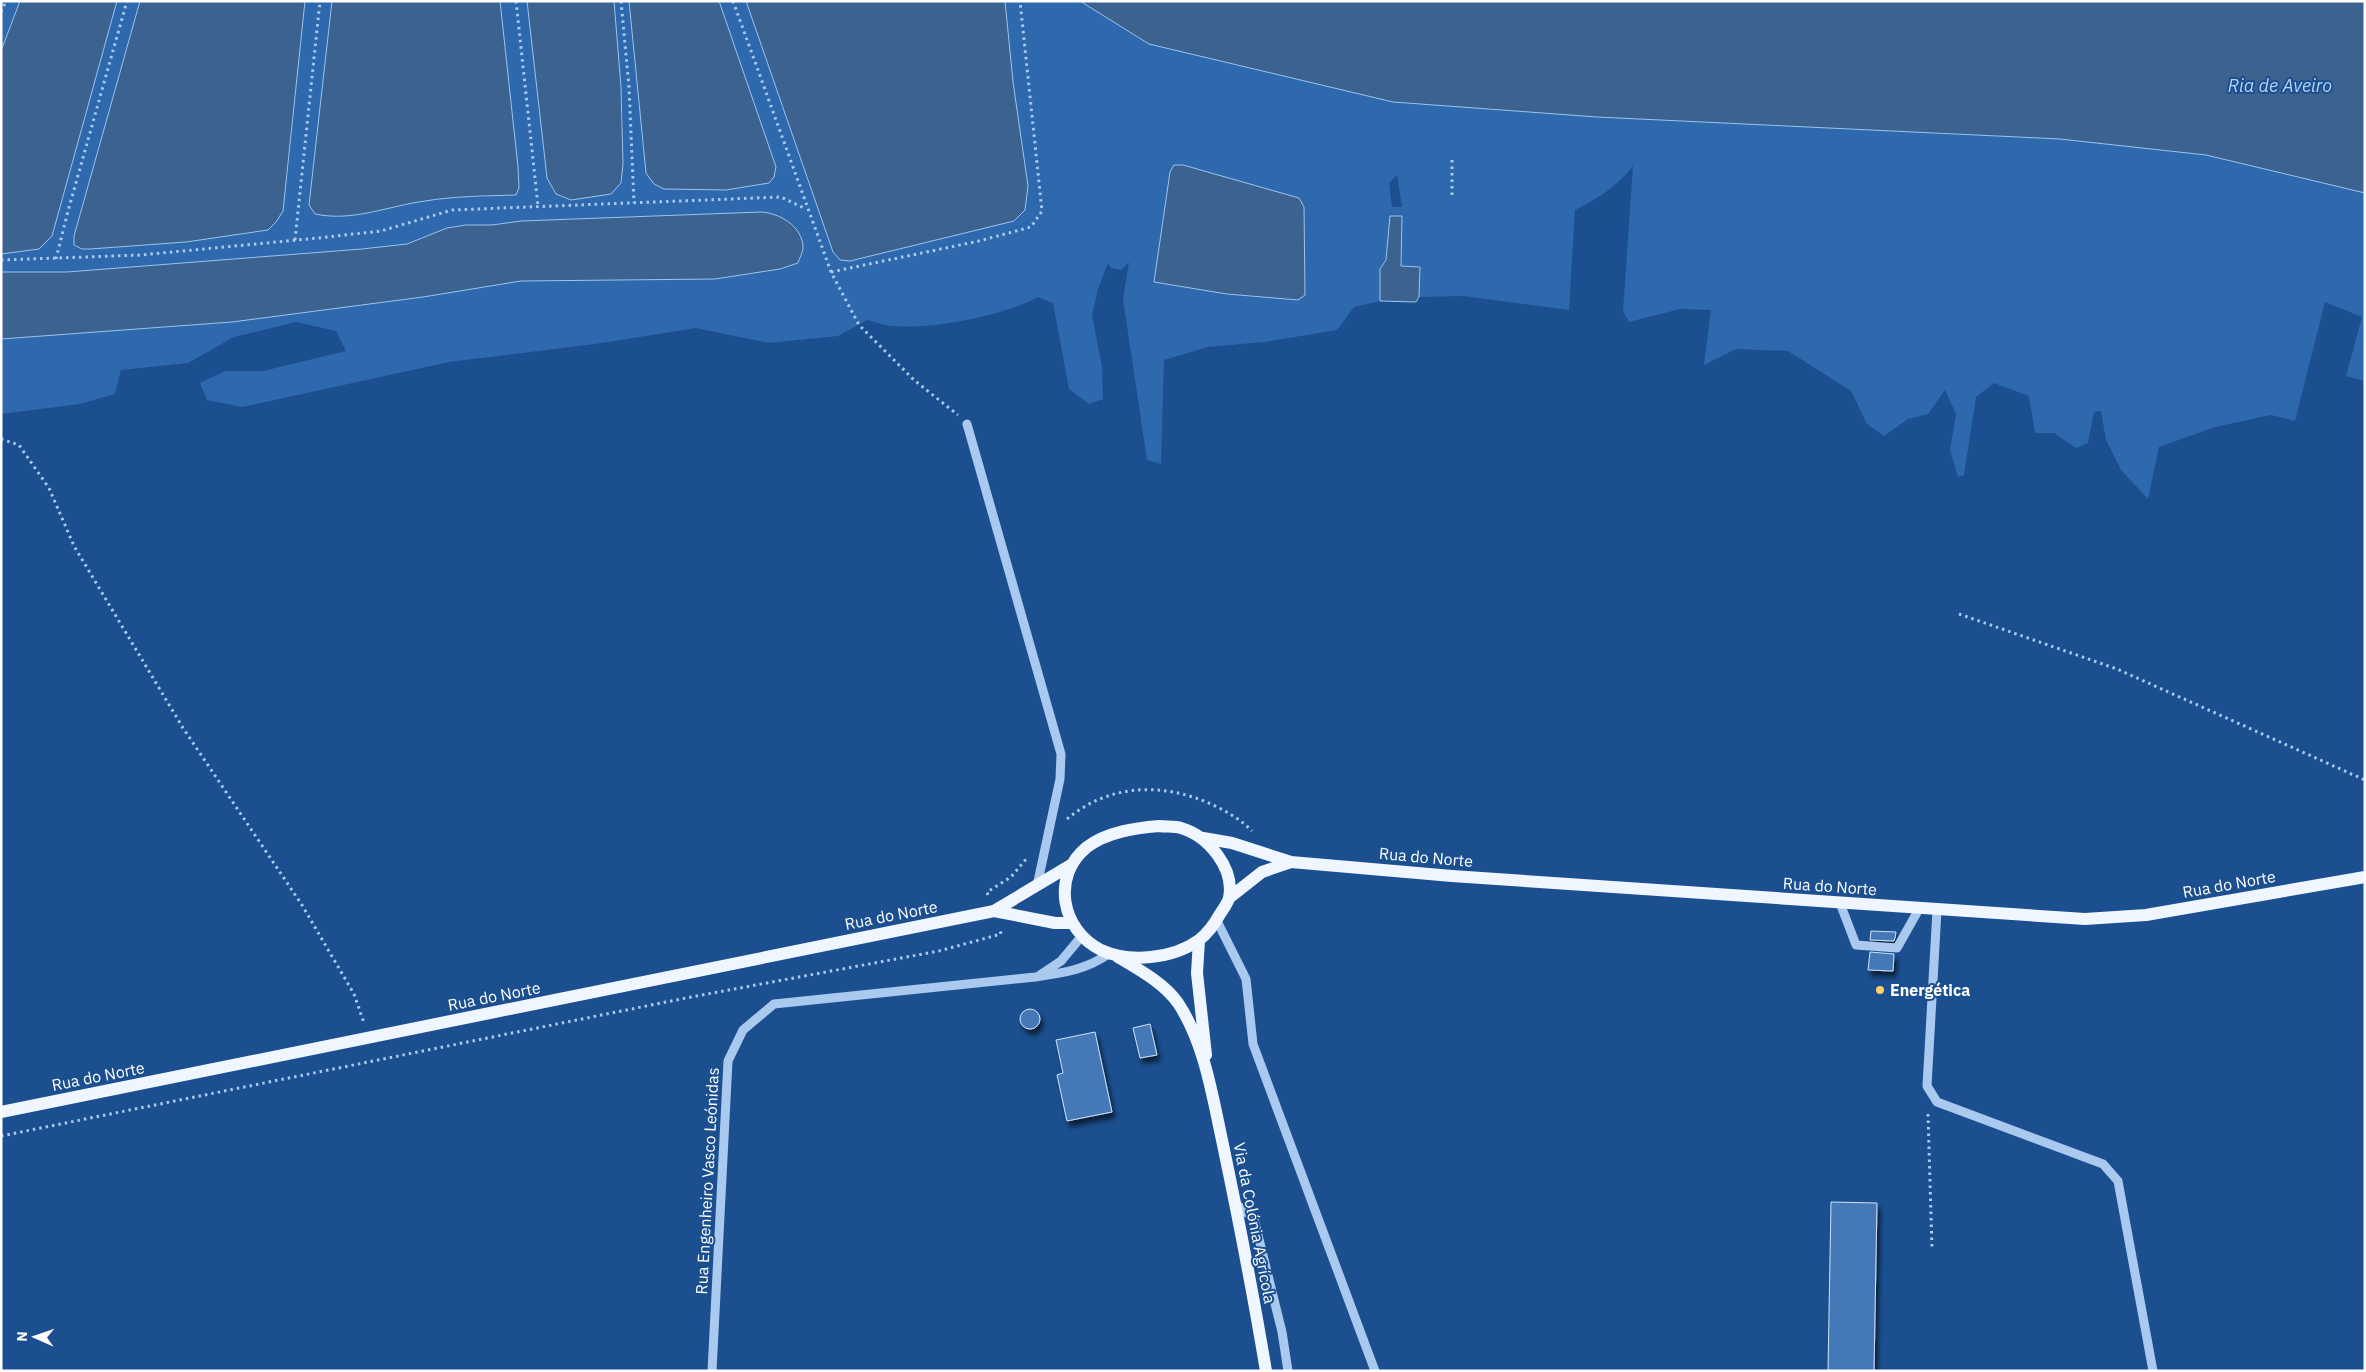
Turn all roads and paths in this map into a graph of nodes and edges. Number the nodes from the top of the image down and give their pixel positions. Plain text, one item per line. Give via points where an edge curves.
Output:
1 (6, 1) edge
2 (127, 1) edge
3 (320, 1) edge
4 (516, 1) edge
5 (622, 1) edge
6 (733, 1) edge
7 (1020, 1) edge
8 (1, 12) edge
9 (1452, 160) dead end
10 (1452, 199) dead end
11 (634, 203) junction
12 (538, 206) junction
13 (806, 209) junction
14 (295, 240) junction
15 (56, 259) junction
16 (1, 260) edge
17 (831, 272) junction
18 (967, 424) joint
19 (1, 439) edge
20 (1959, 614) dead end
21 (2365, 780) edge
22 (1203, 838) junction
23 (1291, 862) junction
24 (1071, 865) junction
25 (2365, 877) edge
26 (1037, 886) junction
27 (1229, 898) junction
28 (1840, 903) junction
29 (1919, 909) junction
30 (1937, 910) junction
31 (994, 911) junction
32 (1216, 920) junction
33 (1071, 923) junction
34 (1082, 937) junction
35 (1199, 940) junction
36 (1113, 955) junction
37 (1035, 977) junction
38 (369, 1038) junction
39 (1209, 1082) junction
40 (1927, 1086) junction
41 (1, 1112) edge
42 (1235, 1203) junction
43 (1932, 1249) dead end
44 (712, 1371) edge
45 (1266, 1371) edge
46 (1288, 1371) edge
47 (1375, 1371) edge
48 (2154, 1371) edge

1 - 8 path
2 - 15 path
3 - 14 path
4 - 12 path
5 - 11 path
6 - 13 path
7 - 17 path via 1042,211 1031,227
9 - 10 path
11 - 12 path
11 - 13 path via 781,197
12 - 14 path via 452,210 381,231
13 - 17 path
14 - 15 path via 141,255
15 - 16 path
17 - 18 path via 859,325 914,380
18 - 26 street via 1061,754 1060,779
19 - 38 path via 19,445 49,488 74,546 183,728 302,905 354,994
20 - 21 path via 2117,668
22 - 23 main road, Rua do Norte via 1232,843
22 - 24 main road via 1181,828 1136,828 1116,833 1088,847
22 - 27 main road via 1228,876
23 - 27 main road, Rua do Norte via 1262,872
23 - 28 main road, Rua do Norte
24 - 26 main road, Rua do Norte
24 - 33 main road via 1065,885 1065,908
25 - 30 main road, Rua do Norte via 2146,915 2085,919
26 - 31 main road, Rua do Norte
27 - 32 main road
28 - 29 main road, Rua do Norte
28 - 29 street via 1856,945 1864,946 1897,948
29 - 30 main road, Rua do Norte
30 - 40 street
31 - 33 main road, Rua do Norte
31 - 38 main road, Rua do Norte
32 - 35 main road
32 - 47 street via 1246,979 1253,1044
33 - 34 main road
34 - 36 main road
34 - 37 street via 1061,961
35 - 36 main road via 1172,953
35 - 39 main road, Via da Colónia Agrícola via 1197,973
36 - 37 street, Rua Engenheiro Vasco Leónidas via 1073,972
36 - 39 main road, Via da Colónia Agrícola via 1149,976 1177,1001 1191,1025
37 - 44 street, Rua Engenheiro Vasco Leónidas via 774,1004 743,1030 728,1061
38 - 41 main road, Rua do Norte
39 - 42 main road, Via da Colónia Agrícola
40 - 43 path
40 - 48 street via 1937,1102 2103,1164 2118,1180
42 - 45 main road, Via da Colónia Agrícola
42 - 46 street via 1254,1219 1282,1332

